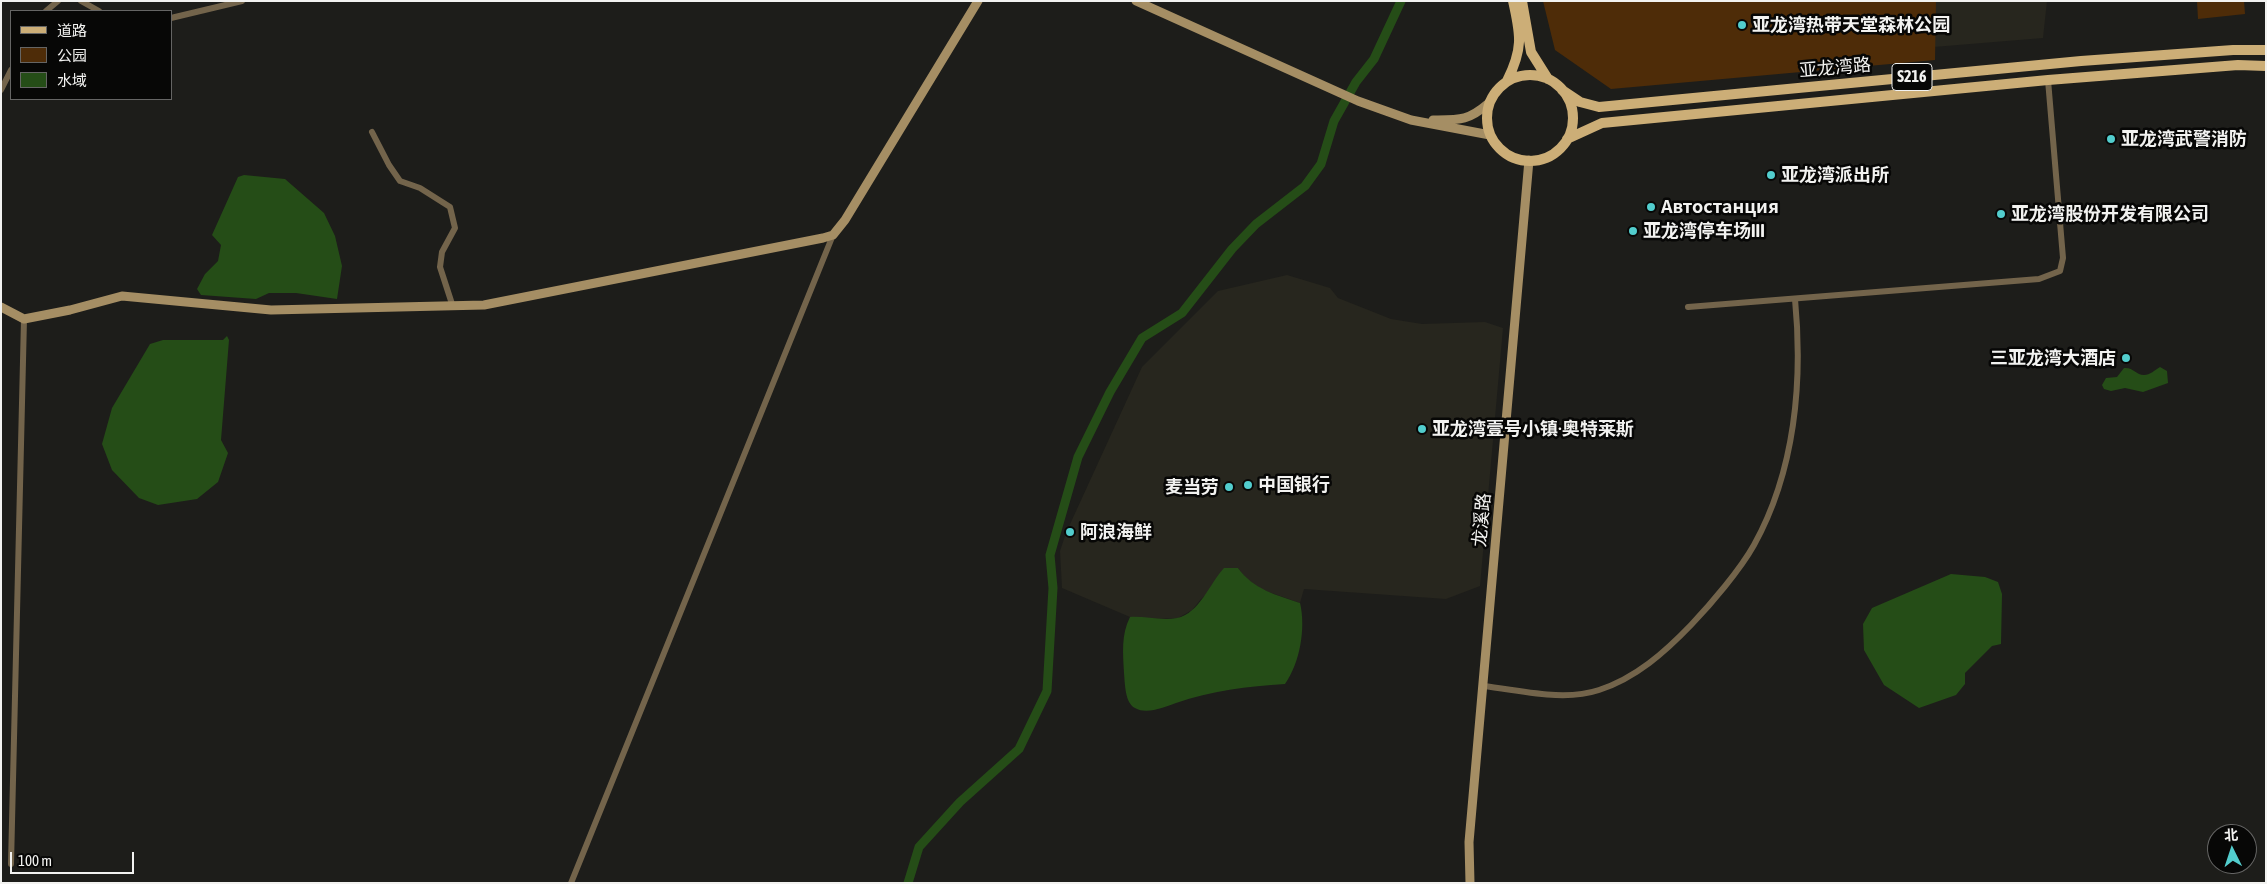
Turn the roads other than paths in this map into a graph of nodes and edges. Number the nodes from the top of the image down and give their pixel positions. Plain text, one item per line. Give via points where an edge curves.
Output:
1 (58, 1) edge
2 (81, 1) edge
3 (242, 1) edge
4 (978, 1) edge
5 (1136, 1) edge
6 (1513, 1) edge
7 (1522, 1) edge
8 (47, 10) edge
9 (97, 10) edge
10 (172, 18) edge
11 (2266, 50) edge
12 (2266, 66) edge
13 (10, 72) edge
14 (1548, 79) junction
15 (2048, 80) junction
16 (1507, 81) junction
17 (1, 90) edge
18 (1562, 90) junction
19 (1489, 102) junction
20 (1411, 120) junction
21 (372, 132) dead end
22 (1490, 136) junction
23 (1567, 139) junction
24 (1529, 160) junction
25 (833, 235) junction
26 (1795, 299) junction
27 (1, 307) edge
28 (453, 307) junction
29 (1688, 307) dead end
30 (24, 319) junction
31 (1483, 686) junction
32 (11, 864) dead end
33 (571, 883) edge
34 (1470, 883) edge

1 - 8 street
2 - 9 street
3 - 10 street
4 - 25 street
5 - 20 street via 1358,100
6 - 16 main road via 1520,49
7 - 14 main road, S216 via 1531,52
11 - 18 main road, 亚龙湾路 / S216 via 2081,61 1599,107 1580,102
12 - 15 main road, 亚龙湾路 / S216 via 2238,65
13 - 17 street
14 - 16 main road via 1527,75
14 - 18 main road, S216
15 - 23 main road, 亚龙湾路 / S216 via 1602,123
15 - 26 street via 2063,258 2060,271 2039,279
16 - 19 main road
18 - 23 main road, S216 via 1571,105 1572,114
19 - 20 street via 1476,114 1462,120
19 - 22 main road via 1486,119
20 - 22 street
21 - 28 street via 400,181 420,188 450,207 455,228 442,252 440,267
22 - 24 main road via 1513,157
23 - 24 main road, S216 via 1544,158
24 - 31 street, 龙溪路
25 - 28 street via 524,298
25 - 33 street
26 - 29 street
26 - 31 street via 1799,339 1788,457 1754,545 1700,615 1669,648 1635,673 1599,690 1560,695
27 - 30 street
28 - 30 street via 271,310 122,296
30 - 32 street
31 - 34 street, 龙溪路 via 1469,842

